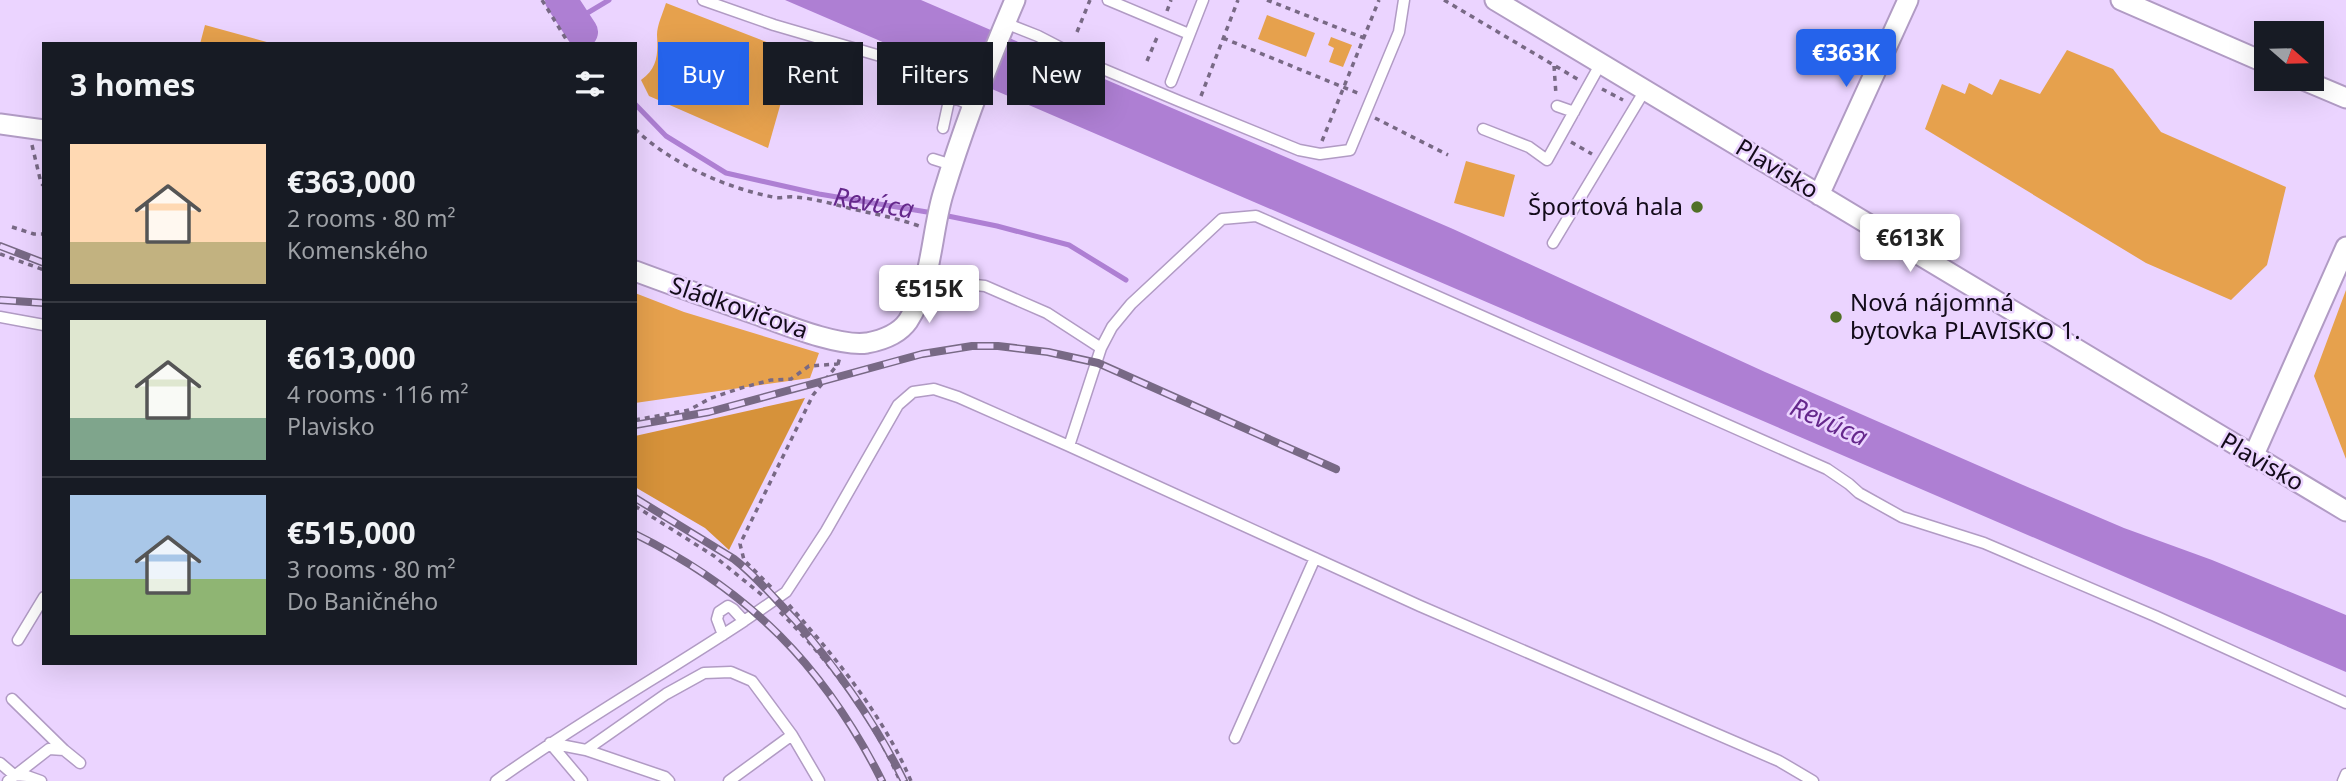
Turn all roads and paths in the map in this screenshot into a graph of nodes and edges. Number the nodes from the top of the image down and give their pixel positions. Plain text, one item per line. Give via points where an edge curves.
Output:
1 (542, 0) edge
2 (703, 0) edge
3 (1015, 0) edge
4 (1090, 0) edge
5 (1108, 0) edge
6 (1203, 0) edge
7 (1238, 0) edge
8 (1267, 0) edge
9 (1378, 0) edge
10 (1404, 0) edge
11 (1495, 0) edge
12 (1908, 0) edge
13 (2121, 0) edge
14 (1004, 27) junction
15 (1077, 32) dead end
16 (1189, 34) junction
17 (1223, 38) junction
18 (1364, 38) junction
19 (565, 42) edge
20 (877, 55) edge
21 (993, 55) edge
22 (2254, 59) edge
23 (1601, 63) junction
24 (1554, 66) dead end
25 (1171, 82) dead end
26 (1344, 87) junction
27 (2324, 89) edge
28 (1645, 90) junction
29 (2346, 98) edge
30 (1371, 100) junction
31 (948, 105) edge
32 (972, 105) edge
33 (1557, 106) joint
34 (1196, 109) junction
35 (1574, 112) junction
36 (1365, 114) junction
37 (0, 124) edge
38 (943, 128) dead end
39 (1483, 129) dead end
40 (37, 130) edge
41 (637, 131) edge
42 (1560, 136) junction
43 (1315, 153) junction
44 (1448, 155) dead end
45 (1602, 161) junction
46 (42, 184) edge
47 (1819, 195) junction
48 (12, 227) dead end
49 (935, 228) junction
50 (42, 234) edge
51 (1553, 243) dead end
52 (0, 254) edge
53 (2344, 259) edge
54 (42, 269) edge
55 (637, 272) edge
56 (925, 281) junction
57 (0, 317) edge
58 (42, 325) edge
59 (1101, 348) junction
60 (838, 364) dead end
61 (637, 420) edge
62 (1069, 446) junction
63 (2253, 457) junction
64 (637, 507) edge
65 (2346, 511) edge
66 (1315, 558) junction
67 (42, 600) edge
68 (771, 603) junction
69 (744, 621) junction
70 (723, 635) junction
71 (18, 640) dead end
72 (12, 699) dead end
73 (2346, 703) edge
74 (792, 735) junction
75 (1235, 738) dead end
76 (550, 743) junction
77 (64, 750) junction
78 (586, 750) junction
79 (0, 762) edge
80 (80, 763) dead end
81 (2346, 774) edge
82 (11, 778) edge
83 (41, 781) edge
84 (496, 781) edge
85 (582, 781) edge
86 (669, 781) edge
87 (729, 781) edge
88 (819, 781) edge
89 (900, 781) edge
90 (1813, 781) edge
91 (2343, 781) edge

1 - 19 path
2 - 20 lane
3 - 14 street
4 - 15 path
5 - 16 lane
6 - 16 lane
7 - 17 path
8 - 18 path
9 - 18 path
10 - 30 lane via 1399,32
11 - 23 street, Plavisko
12 - 47 street
13 - 22 street
14 - 21 street
14 - 34 lane via 1038,36
16 - 25 lane
17 - 26 path
17 - 34 path
18 - 26 path
23 - 28 street, Plavisko
23 - 35 lane
24 - 33 path
26 - 30 path
26 - 43 path
27 - 29 street
28 - 45 lane
28 - 47 street, Plavisko
30 - 36 lane
31 - 38 lane
32 - 49 street via 943,162
33 - 35 lane
34 - 43 lane
35 - 42 lane
36 - 43 lane via 1350,150
36 - 44 path
37 - 40 street
39 - 42 lane via 1529,147 1547,160
40 - 46 path via 33,150
41 - 49 path via 729,187
42 - 45 path
45 - 51 lane
47 - 63 street, Plavisko
48 - 50 path
49 - 56 street
52 - 54 path
53 - 63 street
55 - 56 street, Sládkovičova via 803,331 865,343 896,333 907,323
56 - 59 lane via 985,286 1047,313
57 - 58 lane
59 - 62 lane
59 - 73 lane via 1131,304 1222,219 1256,216 1827,469 1859,494 1902,517 1984,543
60 - 61 path via 809,366 792,379 771,380 711,398 689,410
62 - 66 lane
62 - 68 lane via 958,397 934,389 913,392 898,405 786,592
63 - 65 street, Plavisko
64 - 68 path via 714,556
66 - 75 lane
66 - 90 lane via 1779,761
67 - 71 lane
68 - 69 lane
68 - 89 path via 847,690
69 - 70 lane
69 - 70 lane via 733,609 723,607 717,619
70 - 76 lane
72 - 77 lane
74 - 78 lane via 752,681 731,672 704,673
74 - 87 lane
74 - 88 lane
76 - 78 lane
76 - 84 lane
76 - 85 lane
77 - 80 lane
77 - 82 lane via 49,749
78 - 86 lane
79 - 82 lane
81 - 91 lane
82 - 83 lane via 27,776

